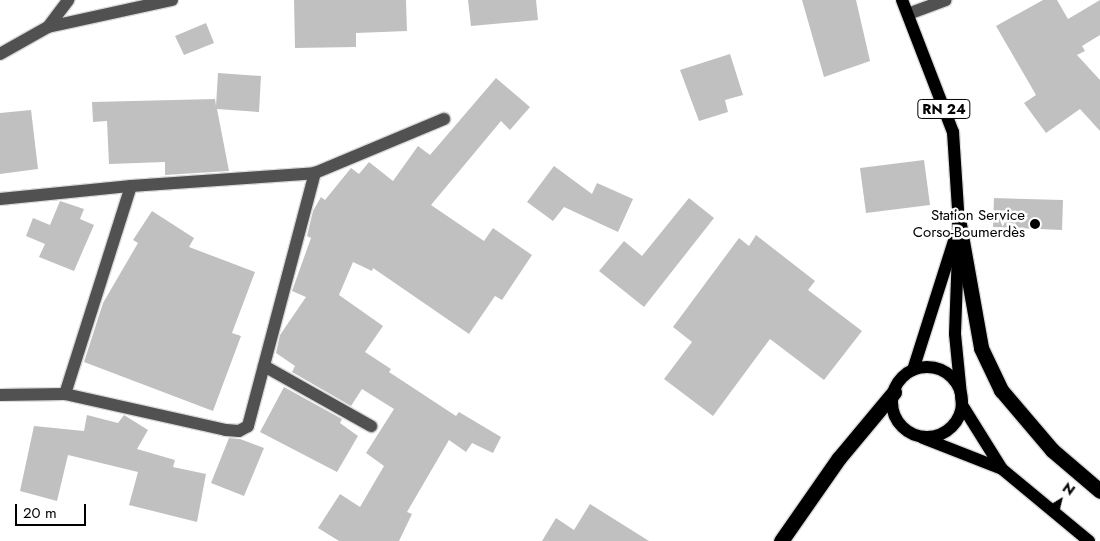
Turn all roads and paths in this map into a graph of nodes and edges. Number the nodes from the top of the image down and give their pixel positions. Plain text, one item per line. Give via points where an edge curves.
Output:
1 (68, 0) edge
2 (172, 0) edge
3 (902, 0) edge
4 (946, 0) edge
5 (908, 14) junction
6 (48, 27) junction
7 (0, 54) edge
8 (444, 119) dead end
9 (315, 174) junction
10 (131, 186) junction
11 (0, 199) edge
12 (959, 224) junction
13 (264, 366) junction
14 (913, 370) junction
15 (894, 392) junction
16 (65, 394) junction
17 (0, 395) edge
18 (962, 405) junction
19 (371, 426) dead end
20 (913, 434) junction
21 (1002, 469) junction
22 (1100, 491) edge
23 (781, 541) edge
24 (1089, 541) edge

1 - 6 street
2 - 6 street
3 - 5 main road, RN 24
4 - 5 street
5 - 12 main road, RN 24 via 953,132
6 - 7 street
8 - 9 street
9 - 10 street
9 - 13 street
10 - 11 street
10 - 16 street
12 - 14 main road
12 - 18 main road via 955,334
12 - 22 highway via 981,348 1001,390 1052,450
13 - 16 street via 248,426 239,431
13 - 19 street
14 - 15 main road via 903,377
14 - 18 main road via 931,367 942,371 956,382
15 - 20 main road via 895,416
15 - 23 highway via 839,458
16 - 17 street
18 - 20 main road via 956,422 948,431 924,437
18 - 21 main road
20 - 21 main road
21 - 24 main road

